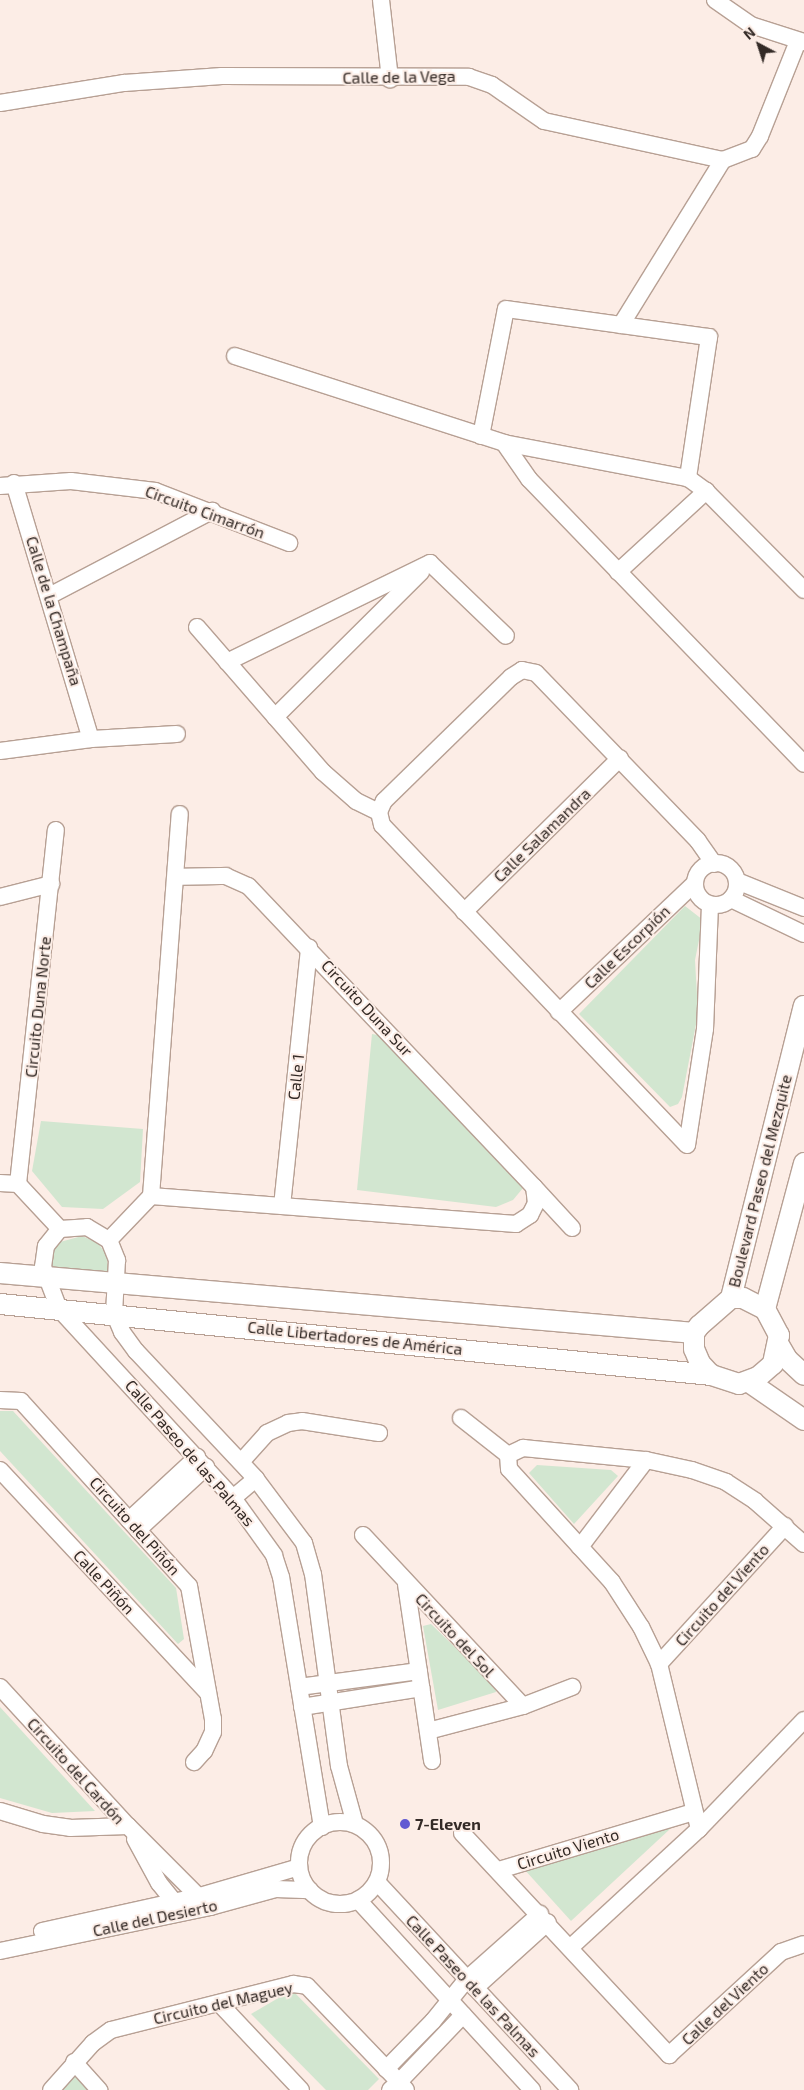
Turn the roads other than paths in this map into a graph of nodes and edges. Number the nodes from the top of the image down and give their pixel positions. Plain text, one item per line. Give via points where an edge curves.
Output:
1 (381, 0) edge
2 (716, 0) edge
3 (801, 41) edge
4 (390, 79) junction
5 (0, 103) edge
6 (723, 160) junction
7 (621, 325) junction
8 (235, 356) dead end
9 (481, 436) junction
10 (504, 443) junction
11 (688, 478) junction
12 (7, 484) edge
13 (706, 491) junction
14 (212, 512) junction
15 (289, 543) dead end
16 (430, 564) junction
17 (618, 572) junction
18 (804, 590) edge
19 (50, 595) junction
20 (197, 627) dead end
21 (506, 636) dead end
22 (227, 662) junction
23 (275, 717) junction
24 (177, 734) dead end
25 (91, 739) junction
26 (0, 751) edge
27 (620, 758) junction
28 (804, 764) edge
29 (379, 812) junction
30 (180, 814) dead end
31 (56, 830) dead end
32 (714, 864) junction
33 (176, 877) junction
34 (736, 881) junction
35 (695, 883) junction
36 (51, 884) junction
37 (0, 897) edge
38 (731, 899) junction
39 (710, 905) junction
40 (804, 908) edge
41 (464, 912) junction
42 (804, 934) edge
43 (309, 947) junction
44 (804, 1006) edge
45 (559, 1012) junction
46 (804, 1164) edge
47 (0, 1183) edge
48 (18, 1184) junction
49 (534, 1187) junction
50 (151, 1196) junction
51 (282, 1206) junction
52 (572, 1228) dead end
53 (60, 1229) junction
54 (110, 1240) junction
55 (0, 1273) edge
56 (46, 1278) junction
57 (116, 1284) junction
58 (730, 1298) junction
59 (0, 1304) edge
60 (765, 1308) junction
61 (59, 1309) junction
62 (114, 1313) junction
63 (694, 1333) junction
64 (779, 1344) junction
65 (711, 1375) junction
66 (804, 1375) edge
67 (749, 1382) junction
68 (0, 1400) edge
69 (461, 1418) dead end
70 (804, 1420) edge
71 (207, 1425) junction
72 (379, 1434) dead end
73 (185, 1444) junction
74 (508, 1455) junction
75 (646, 1460) junction
76 (201, 1462) junction
77 (241, 1462) junction
78 (0, 1470) edge
79 (256, 1478) junction
80 (234, 1498) junction
81 (133, 1525) junction
82 (785, 1526) junction
83 (363, 1535) dead end
84 (804, 1544) edge
85 (580, 1547) junction
86 (406, 1584) junction
87 (659, 1664) junction
88 (419, 1671) junction
89 (328, 1683) junction
90 (0, 1687) edge
91 (299, 1687) junction
92 (572, 1687) dead end
93 (422, 1688) junction
94 (208, 1694) junction
95 (330, 1702) junction
96 (522, 1706) junction
97 (302, 1707) junction
98 (804, 1720) edge
99 (428, 1731) junction
100 (432, 1761) dead end
101 (194, 1762) dead end
102 (0, 1811) edge
103 (694, 1812) junction
104 (356, 1824) junction
105 (128, 1826) junction
106 (322, 1827) junction
107 (699, 1829) junction
108 (462, 1833) dead end
109 (299, 1867) junction
110 (500, 1870) junction
111 (377, 1882) junction
112 (310, 1890) junction
113 (358, 1900) junction
114 (205, 1902) junction
115 (179, 1907) junction
116 (544, 1918) junction
117 (73, 1930) junction
118 (0, 1940) edge
119 (804, 1944) edge
120 (571, 1947) junction
121 (0, 1951) edge
122 (471, 1983) junction
123 (448, 1999) junction
124 (220, 2004) junction
125 (463, 2015) junction
126 (518, 2034) junction
127 (498, 2052) junction
128 (74, 2062) junction
129 (386, 2068) junction
130 (399, 2087) edge
131 (51, 2090) edge
132 (99, 2090) edge
133 (301, 2090) edge
134 (532, 2090) edge
135 (570, 2090) edge

1 - 4 street
2 - 3 street via 751,25
3 - 6 street via 752,149
4 - 5 street, Calle de la Vega via 222,76 124,83
4 - 6 street, Calle de la Vega via 469,77 492,85 544,121
6 - 7 street
7 - 9 street via 506,309
7 - 11 street via 709,337
8 - 9 street
9 - 10 street
10 - 11 street
10 - 17 street via 529,479
11 - 13 street
12 - 14 street, Circuito Cimarrón via 71,481 113,484 155,491
12 - 19 street, Calle de la Champaña
13 - 17 street
13 - 18 street
14 - 15 street, Circuito Cimarrón
14 - 19 street
16 - 21 street
16 - 22 street
16 - 23 street
17 - 28 street
19 - 25 street, Calle de la Champaña
20 - 22 street
22 - 23 street
23 - 29 street via 323,772 356,801
24 - 25 street
25 - 26 street
27 - 29 street via 536,673 522,670 512,676 384,801
27 - 32 street via 698,841
27 - 41 street, Calle Salamandra
29 - 41 street via 382,825
30 - 33 street
31 - 36 street, Circuito Duna Norte
32 - 34 street via 729,868
32 - 35 street via 700,870
33 - 43 street, Circuito Duna Sur via 238,878
33 - 50 street
34 - 38 street
34 - 40 street
35 - 39 street via 702,900
35 - 45 street, Calle Escorpión
36 - 37 street
36 - 48 street, Circuito Duna Norte
38 - 39 street via 718,906
38 - 42 street
39 - 45 street via 705,1029 687,1145
41 - 45 street
43 - 49 street, Circuito Duna Sur
43 - 51 street, Calle 1
44 - 58 street, Boulevard Paseo del Mezquite
46 - 60 street
47 - 48 street
48 - 53 street
49 - 51 street via 536,1203 530,1215 516,1224
49 - 52 street, Circuito Duna Sur
50 - 51 street
50 - 54 street
53 - 54 street via 87,1227
53 - 56 street, Calle Paseo de las Palmas via 52,1236 43,1256
54 - 57 street via 116,1250
55 - 56 street, Calle Libertadores de América
56 - 57 street, Calle Libertadores de América
56 - 61 street, Calle Paseo de las Palmas
57 - 62 street
57 - 63 street, Calle Libertadores de América
58 - 60 street via 743,1298
58 - 63 street
59 - 61 street, Calle Libertadores de América
60 - 64 street via 777,1325
61 - 62 street, Calle Libertadores de América
61 - 73 street, Calle Paseo de las Palmas
62 - 65 street, Calle Libertadores de América
62 - 71 street, Calle Paseo de las Palmas via 136,1351
63 - 65 street via 696,1356
64 - 66 street via 787,1359
64 - 67 street via 770,1368
65 - 67 street via 729,1383
67 - 70 street
68 - 81 street, Circuito del Piñón via 21,1401
69 - 74 street
71 - 73 street
71 - 77 street, Calle Paseo de las Palmas
72 - 77 street via 302,1421 288,1423 267,1434
73 - 76 street, Calle Paseo de las Palmas
74 - 75 street via 524,1448
74 - 85 street, Circuito del Viento via 509,1469
75 - 82 street via 726,1482
75 - 85 street
76 - 80 street, Calle Paseo de las Palmas
76 - 81 street
77 - 79 street, Calle Paseo de las Palmas
78 - 94 street, Calle Piñón
79 - 80 street
79 - 89 street, Calle Paseo de las Palmas via 304,1543 313,1574
80 - 91 street, Calle Paseo de las Palmas via 274,1555 281,1576
81 - 94 street, Circuito del Piñón via 189,1586
82 - 84 street
82 - 87 street, Circuito del Viento
83 - 86 street
85 - 87 street, Circuito del Viento via 612,1582 641,1627
86 - 88 street, Circuito del Sol
86 - 96 street, Circuito del Sol
87 - 103 street, Circuito del Viento
88 - 89 street
88 - 93 street, Circuito del Sol
89 - 91 street
89 - 95 street, Calle Paseo de las Palmas
90 - 105 street, Circuito del Cardón
91 - 97 street, Calle Paseo de las Palmas
92 - 96 street
93 - 95 street
93 - 99 street, Circuito del Sol
94 - 101 street, Circuito del Piñón via 213,1732 204,1751
95 - 97 street
95 - 104 street, Calle Paseo de las Palmas via 339,1766
96 - 99 street
97 - 106 street, Calle Paseo de las Palmas
98 - 107 street
99 - 100 street, Circuito del Sol
102 - 105 street, Circuito del Cardón via 70,1828
103 - 107 street, Circuito del Viento
103 - 110 street, Circuito Viento
104 - 106 street via 342,1822
104 - 111 street via 376,1842 381,1855
105 - 114 street
105 - 115 street
106 - 109 street via 306,1840
107 - 120 street
108 - 110 street
109 - 112 street
109 - 114 street, Calle del Desierto
110 - 116 street, Circuito Viento
111 - 113 street
111 - 122 street, Calle Paseo de las Palmas
112 - 113 street via 332,1903
112 - 114 street, Calle del Desierto via 276,1889
113 - 123 street, Calle Paseo de las Palmas
114 - 115 street, Calle del Desierto
115 - 117 street, Calle del Desierto
116 - 120 street, Circuito Viento
116 - 122 street
117 - 118 street, Calle del Desierto
117 - 121 street, Calle del Desierto
119 - 120 street, Calle del Viento via 781,1952 669,2055
122 - 123 street
122 - 126 street, Calle Paseo de las Palmas
123 - 125 street, Calle Paseo de las Palmas
123 - 129 street via 432,2022
124 - 128 street, Circuito del Maguey via 111,2030
124 - 129 street, Circuito del Maguey via 293,1984 307,1986
124 - 133 street
125 - 127 street, Calle Paseo de las Palmas
125 - 130 street
126 - 127 street
126 - 135 street, Calle Paseo de las Palmas
127 - 134 street, Calle Paseo de las Palmas
128 - 131 street, Circuito del Maguey
128 - 132 street
129 - 130 street, Circuito del Maguey

